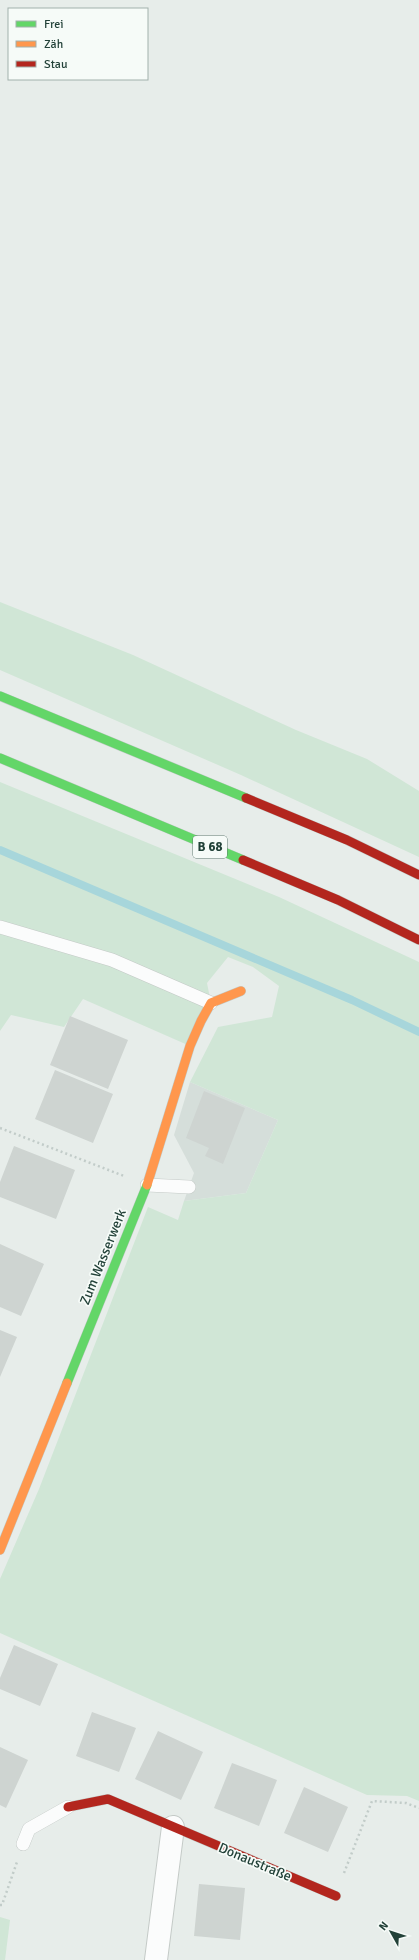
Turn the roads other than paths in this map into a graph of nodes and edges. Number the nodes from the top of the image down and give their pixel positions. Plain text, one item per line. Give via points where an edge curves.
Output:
1 (0, 696) edge
2 (0, 758) edge
3 (419, 875) edge
4 (0, 927) edge
5 (419, 940) edge
6 (241, 991) dead end
7 (211, 1003) junction
8 (147, 1186) junction
9 (189, 1187) dead end
10 (0, 1550) edge
11 (68, 1807) joint
12 (174, 1827) junction
13 (23, 1844) road end
14 (336, 1896) road end
15 (156, 1960) edge

1 - 3 main road via 348,840
2 - 5 main road, B 68 via 338,900
4 - 7 lane via 52,948 112,960
6 - 7 main road
7 - 8 main road, Zum Wasserwerk via 190,1046
8 - 9 lane
8 - 10 main road, Zum Wasserwerk
11 - 12 main road, Donaustraße via 108,1799
11 - 13 lane via 28,1829
12 - 14 main road, Donaustraße
12 - 15 street

